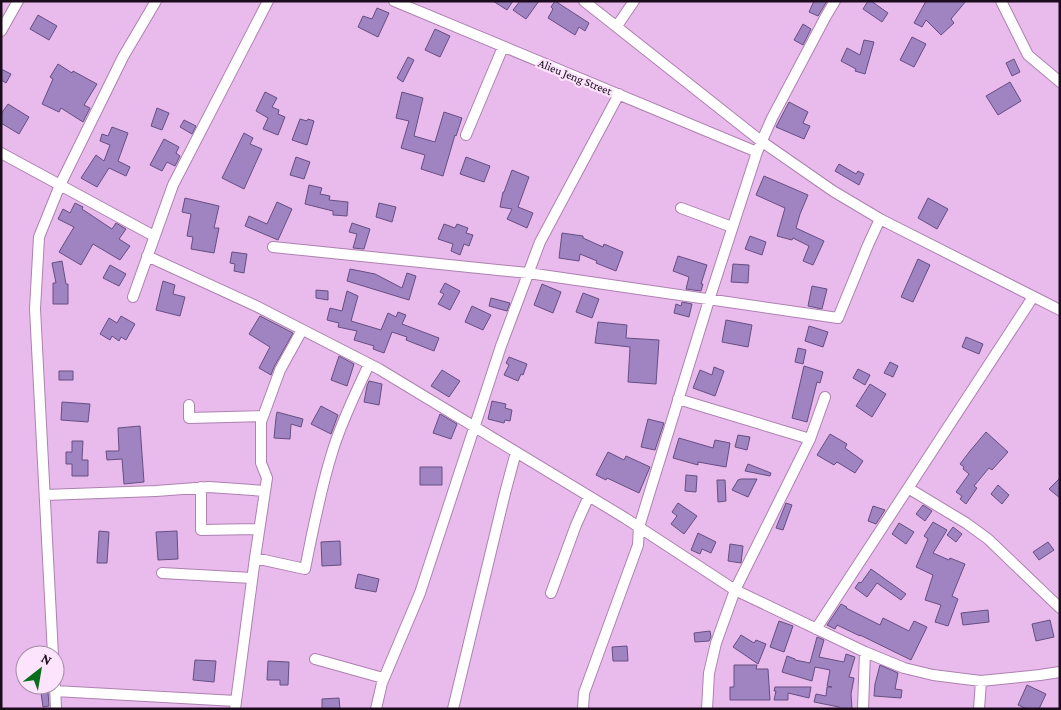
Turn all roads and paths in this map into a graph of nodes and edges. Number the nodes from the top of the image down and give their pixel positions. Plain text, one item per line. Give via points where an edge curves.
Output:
1 (18, 1) edge
2 (156, 1) edge
3 (268, 1) edge
4 (394, 1) edge
5 (584, 1) edge
6 (634, 1) edge
7 (835, 1) edge
8 (1001, 1) edge
9 (617, 26) junction
10 (1, 31) edge
11 (503, 47) junction
12 (1060, 82) edge
13 (619, 94) junction
14 (466, 135) dead end
15 (761, 141) junction
16 (757, 152) junction
17 (1, 153) edge
18 (60, 186) junction
19 (681, 208) dead end
20 (880, 219) junction
21 (732, 228) junction
22 (154, 236) junction
23 (273, 247) dead end
24 (147, 256) junction
25 (528, 273) junction
26 (133, 297) dead end
27 (1034, 297) junction
28 (709, 300) junction
29 (1060, 310) edge
30 (302, 330) junction
31 (369, 364) junction
32 (825, 397) dead end
33 (678, 399) junction
34 (189, 405) dead end
35 (263, 416) junction
36 (474, 426) junction
37 (810, 439) junction
38 (516, 452) junction
39 (201, 488) junction
40 (908, 488) junction
41 (265, 491) junction
42 (45, 495) junction
43 (589, 496) junction
44 (639, 527) junction
45 (259, 529) junction
46 (255, 558) junction
47 (162, 572) dead end
48 (252, 578) junction
49 (734, 590) junction
50 (550, 593) dead end
51 (1060, 608) edge
52 (816, 629) junction
53 (52, 645) edge
54 (865, 652) junction
55 (315, 659) dead end
56 (1060, 672) edge
57 (384, 678) junction
58 (981, 681) junction
59 (65, 689) edge
60 (55, 695) edge
61 (235, 705) edge
62 (56, 709) edge
63 (376, 709) edge
64 (453, 709) edge
65 (583, 709) edge
66 (707, 709) edge
67 (862, 709) edge
68 (979, 709) edge

1 - 10 street
2 - 18 street via 123,57
3 - 22 street via 173,185
4 - 11 street, Alieu Jeng Street
5 - 9 street
6 - 9 street
7 - 15 street
8 - 12 street via 1028,55
9 - 15 street
11 - 13 street, Alieu Jeng Street
11 - 14 street
13 - 16 street, Alieu Jeng Street
13 - 25 street via 540,242
15 - 16 street
15 - 20 street
16 - 21 street
17 - 18 street
18 - 22 street
18 - 42 street via 39,238 35,309
19 - 21 street
20 - 27 street
20 - 28 street via 838,318
21 - 28 street
22 - 24 street
23 - 25 street
24 - 26 street
24 - 30 street
25 - 28 street
25 - 36 street
27 - 29 street
27 - 40 street
28 - 33 street
30 - 31 street
30 - 35 street via 280,370
31 - 36 street
31 - 46 street via 332,452 305,569
32 - 37 street
33 - 37 street
33 - 44 street
34 - 35 street via 189,418
35 - 41 street via 261,462 267,478
36 - 38 street
36 - 57 street via 420,593
37 - 49 street
38 - 43 street
38 - 64 street
39 - 41 street
39 - 42 street
39 - 45 street via 201,530
40 - 51 street via 988,539
40 - 52 street
41 - 45 street
42 - 53 street
43 - 44 street
43 - 50 street
44 - 49 street
44 - 65 street via 638,545 584,693
45 - 46 street
46 - 48 street
47 - 48 street
48 - 61 street
49 - 52 street
49 - 66 street via 709,673
52 - 54 street
54 - 58 street via 904,668
54 - 67 street
55 - 57 street
56 - 58 street
57 - 63 street
58 - 68 street
59 - 61 street
60 - 62 street

